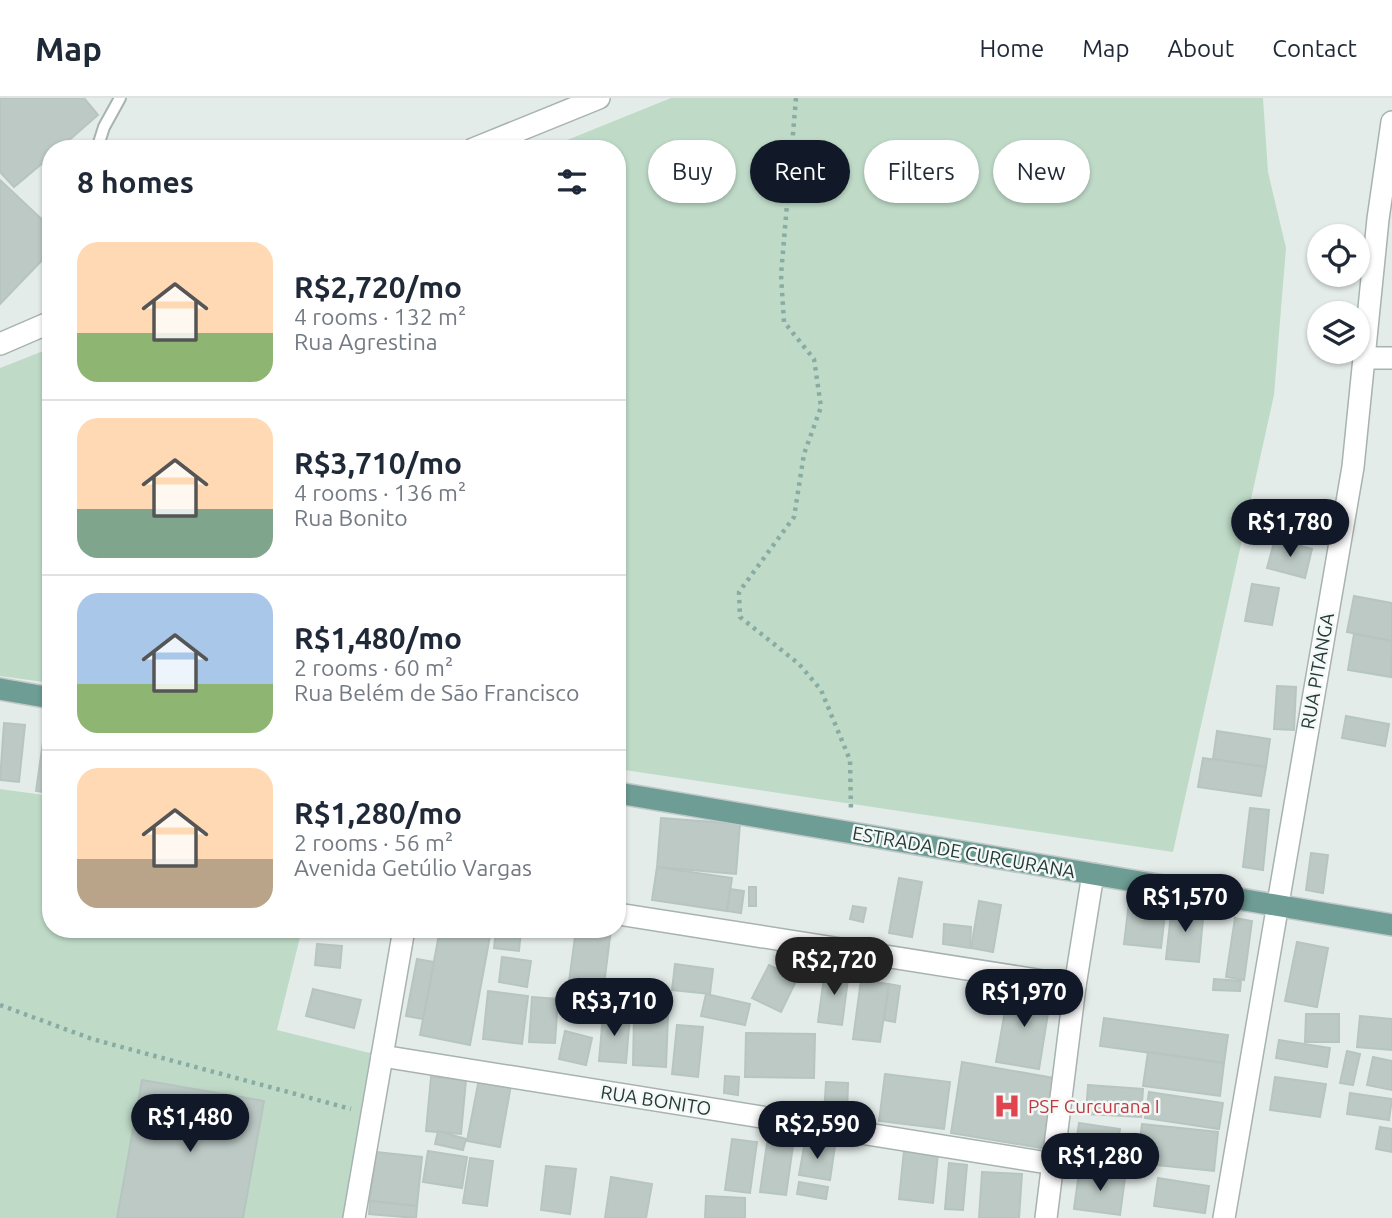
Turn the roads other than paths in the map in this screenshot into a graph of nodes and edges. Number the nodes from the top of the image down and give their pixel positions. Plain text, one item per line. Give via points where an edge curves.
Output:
1 (120, 98) edge
2 (599, 98) edge
3 (1392, 121) edge
4 (100, 140) edge
5 (496, 140) edge
6 (1370, 301) edge
7 (42, 326) edge
8 (0, 344) edge
9 (1370, 358) edge
10 (1392, 358) edge
11 (1363, 364) edge
12 (0, 689) edge
13 (42, 696) edge
14 (626, 794) edge
15 (1093, 874) junction
16 (1278, 906) junction
17 (626, 915) edge
18 (1392, 925) edge
19 (402, 938) edge
20 (1075, 986) junction
21 (382, 1056) junction
22 (1054, 1164) junction
23 (354, 1218) edge
24 (1046, 1218) edge
25 (1224, 1218) edge

1 - 4 lane
2 - 5 street
3 - 6 street, RUA PITANGA
7 - 8 street
9 - 10 street
11 - 16 street, RUA PITANGA via 1353,467
12 - 13 main road
14 - 15 main road, ESTRADA DE CURCURANA
15 - 16 main road, ESTRADA DE CURCURANA
15 - 20 street
16 - 18 main road, ESTRADA DE CURCURANA
16 - 25 street, RUA PITANGA
17 - 20 street
19 - 21 street
20 - 22 street
21 - 22 street, RUA BONITO
21 - 23 street
22 - 24 street

